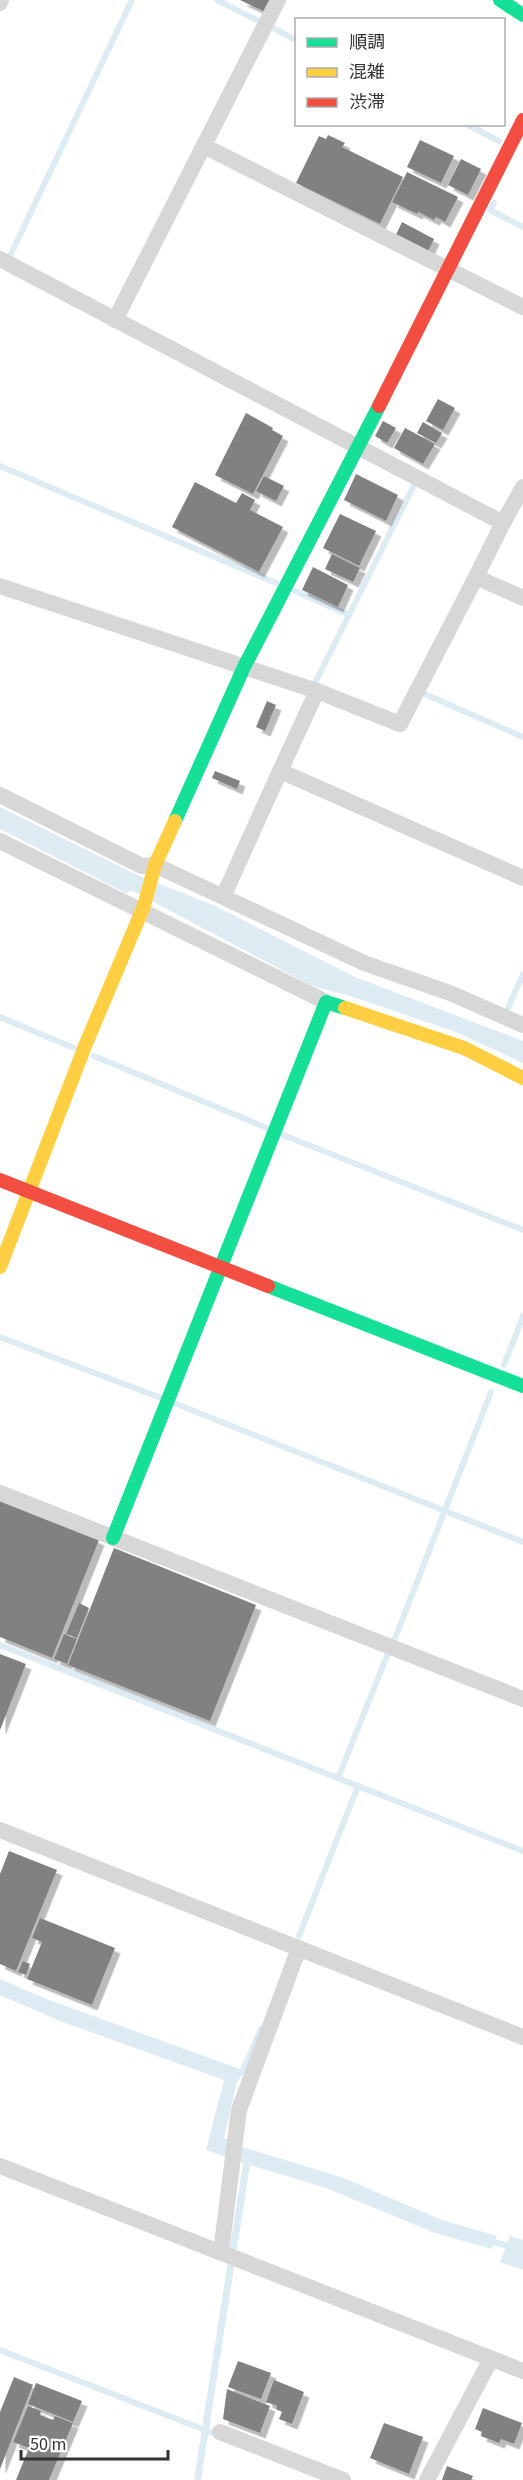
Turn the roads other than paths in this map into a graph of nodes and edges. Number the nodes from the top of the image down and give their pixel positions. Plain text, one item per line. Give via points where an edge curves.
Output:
1 (278, 0) edge
2 (500, 0) edge
3 (523, 15) edge
4 (523, 120) edge
5 (518, 143) edge
6 (204, 146) junction
7 (0, 259) edge
8 (448, 270) junction
9 (523, 307) edge
10 (115, 320) junction
11 (358, 447) junction
12 (523, 487) edge
13 (503, 523) junction
14 (476, 577) junction
15 (0, 586) edge
16 (523, 598) edge
17 (244, 667) junction
18 (317, 691) junction
19 (280, 771) junction
20 (0, 795) edge
21 (0, 841) edge
22 (153, 870) junction
23 (523, 878) edge
24 (223, 897) junction
25 (143, 909) junction
26 (326, 1002) junction
27 (523, 1025) edge
28 (523, 1078) edge
29 (0, 1180) edge
30 (30, 1192) junction
31 (220, 1266) junction
32 (0, 1267) edge
33 (523, 1386) edge
34 (0, 1493) edge
35 (113, 1538) junction
36 (523, 1699) edge
37 (0, 1830) edge
38 (299, 1948) junction
39 (523, 2037) edge
40 (0, 2166) edge
41 (223, 2253) junction
42 (491, 2359) junction
43 (523, 2371) edge
44 (220, 2432) dead end
45 (343, 2480) edge
46 (427, 2480) edge

1 - 6 street
2 - 3 street
4 - 5 street
5 - 8 street
6 - 8 street
6 - 10 street
7 - 10 street
8 - 9 street
8 - 11 street
10 - 11 street
11 - 13 street
11 - 17 street
12 - 13 street
13 - 14 street
14 - 16 street
14 - 18 street via 400,724
15 - 17 street
17 - 18 street
17 - 22 street
18 - 19 street
19 - 23 street
19 - 24 street
20 - 22 street
21 - 25 street
22 - 24 street
22 - 25 street
24 - 27 street via 364,963 450,993
25 - 26 street
25 - 30 street via 85,1046
26 - 28 street via 464,1048
26 - 31 street
29 - 30 street
30 - 31 street
30 - 32 street
31 - 33 street
31 - 35 street
34 - 35 street
35 - 36 street
37 - 38 street
38 - 39 street
38 - 41 street via 239,2110
40 - 41 street
41 - 42 street
42 - 43 street
42 - 46 street
44 - 45 street

